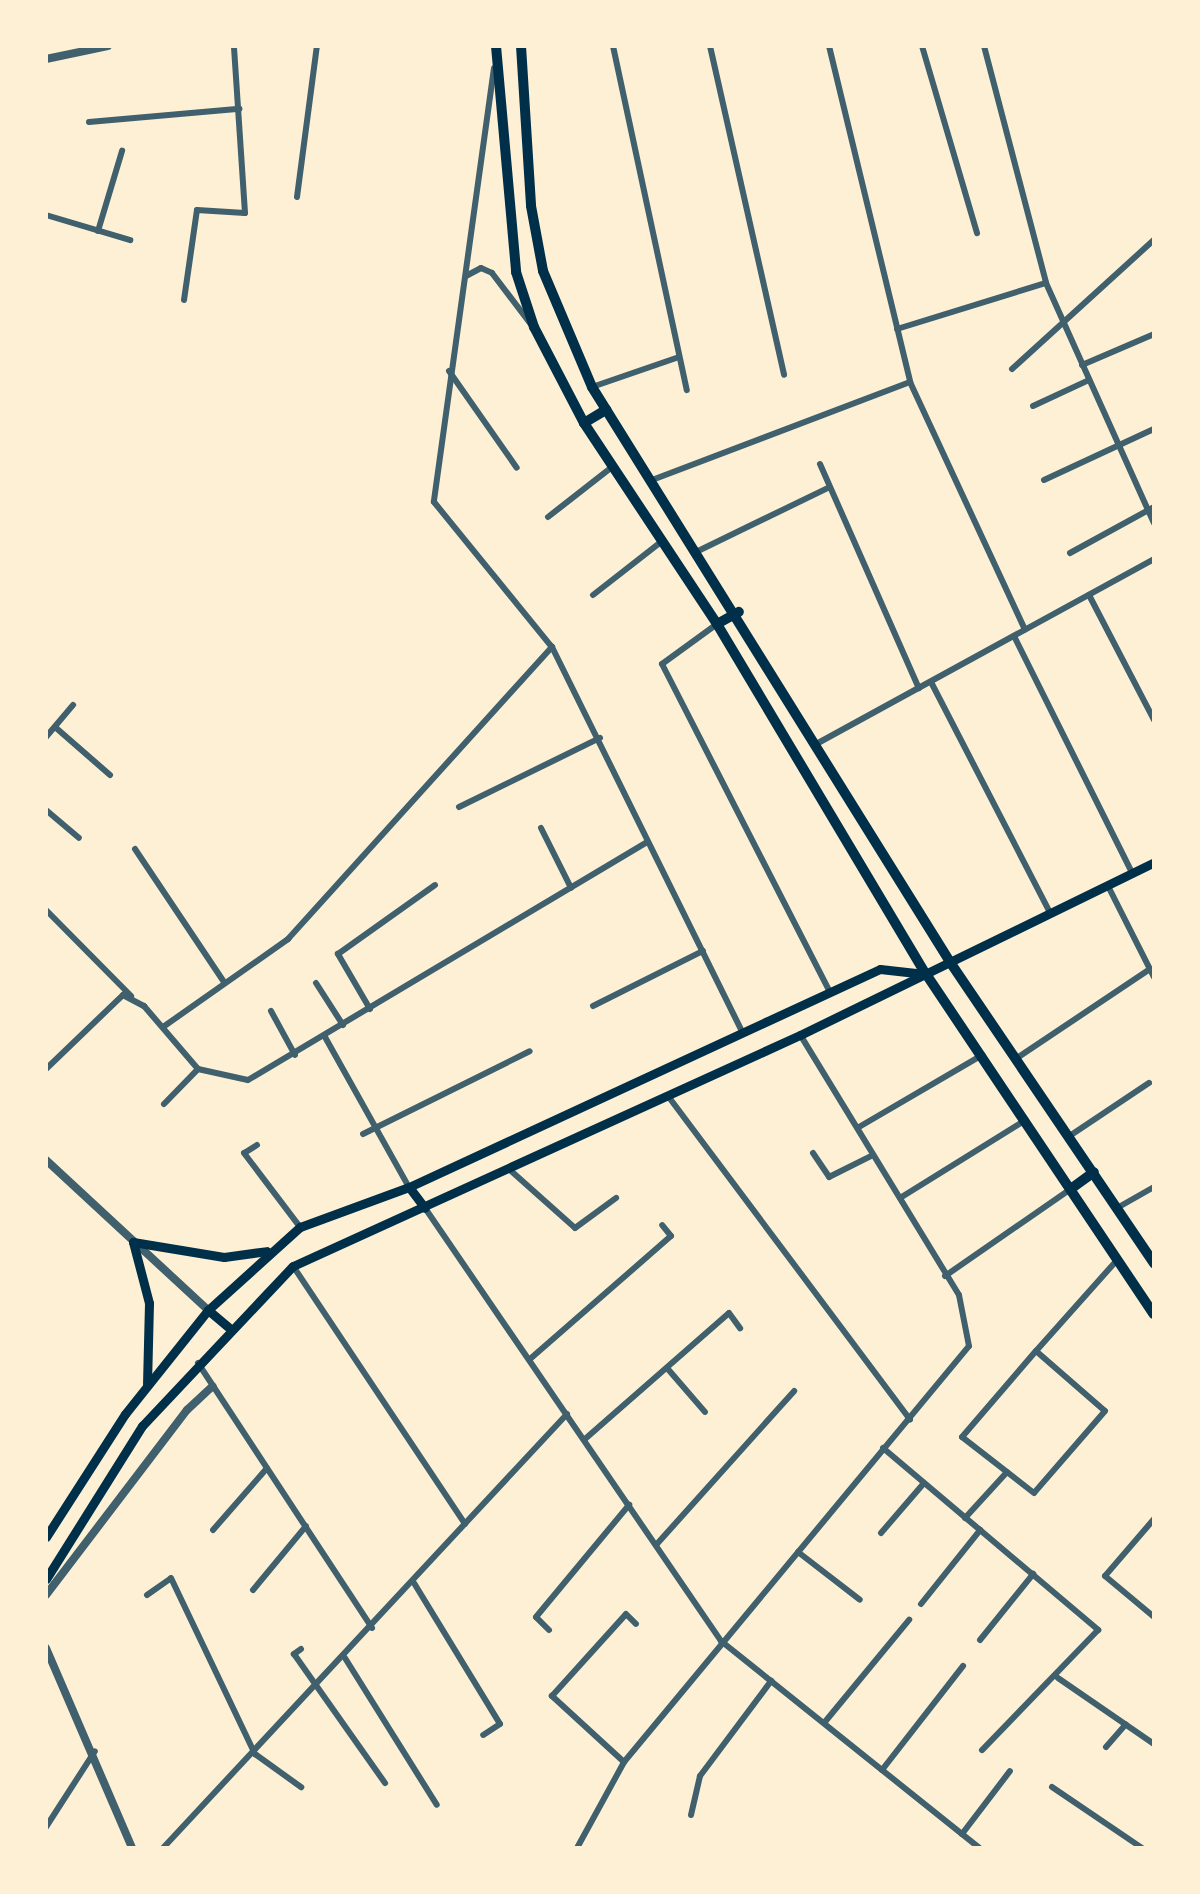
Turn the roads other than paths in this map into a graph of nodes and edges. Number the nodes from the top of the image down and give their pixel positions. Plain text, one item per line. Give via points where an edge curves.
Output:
1 (108, 46) edge
2 (234, 46) edge
3 (317, 46) edge
4 (521, 46) edge
5 (613, 46) edge
6 (710, 46) edge
7 (829, 46) edge
8 (922, 46) edge
9 (984, 46) edge
10 (496, 50) edge
11 (46, 59) edge
12 (239, 109) junction
13 (89, 122) dead end
14 (122, 151) dead end
15 (297, 197) dead end
16 (46, 215) edge
17 (98, 231) junction
18 (977, 233) dead end
19 (130, 240) dead end
20 (1154, 240) edge
21 (1046, 283) junction
22 (462, 286) junction
23 (184, 300) dead end
24 (1061, 324) junction
25 (534, 327) junction
26 (897, 329) junction
27 (1154, 334) edge
28 (676, 358) junction
29 (1082, 365) junction
30 (1012, 369) dead end
31 (449, 371) junction
32 (784, 375) dead end
33 (1089, 380) junction
34 (910, 382) junction
35 (592, 387) junction
36 (687, 390) dead end
37 (1033, 406) dead end
38 (606, 410) junction
39 (584, 423) junction
40 (1154, 429) edge
41 (1120, 449) junction
42 (820, 464) dead end
43 (612, 467) junction
44 (517, 468) dead end
45 (652, 480) junction
46 (1044, 480) dead end
47 (828, 488) junction
48 (1152, 508) edge
49 (548, 517) dead end
50 (1154, 523) edge
51 (662, 541) junction
52 (698, 551) junction
53 (1070, 553) dead end
54 (1154, 559) edge
55 (593, 595) dead end
56 (1089, 595) junction
57 (739, 612) junction
58 (717, 624) junction
59 (1025, 630) junction
60 (1014, 636) junction
61 (552, 647) junction
62 (931, 682) junction
63 (919, 688) junction
64 (73, 705) dead end
65 (1154, 720) edge
66 (55, 727) junction
67 (46, 737) edge
68 (600, 738) junction
69 (818, 743) junction
70 (110, 775) dead end
71 (459, 807) dead end
72 (46, 810) edge
73 (541, 828) dead end
74 (79, 838) dead end
75 (647, 842) junction
76 (135, 849) dead end
77 (1154, 862) edge
78 (1133, 873) junction
79 (435, 885) dead end
80 (1108, 886) junction
81 (571, 888) junction
82 (46, 910) edge
83 (1051, 914) junction
84 (703, 951) junction
85 (950, 962) junction
86 (1150, 969) junction
87 (926, 974) junction
88 (1154, 977) edge
89 (224, 982) junction
90 (316, 983) dead end
91 (830, 992) junction
92 (133, 998) junction
93 (593, 1006) dead end
94 (370, 1009) junction
95 (271, 1011) dead end
96 (343, 1025) junction
97 (163, 1027) junction
98 (743, 1033) junction
99 (800, 1035) junction
100 (325, 1037) junction
101 (530, 1051) dead end
102 (295, 1055) junction
103 (982, 1055) junction
104 (1017, 1058) junction
105 (46, 1069) edge
106 (198, 1069) junction
107 (1149, 1083) dead end
108 (668, 1096) junction
109 (164, 1104) dead end
110 (1026, 1120) junction
111 (376, 1127) junction
112 (859, 1127) junction
113 (363, 1134) dead end
114 (1071, 1135) junction
115 (257, 1145) dead end
116 (813, 1153) dead end
117 (873, 1155) junction
118 (46, 1160) edge
119 (510, 1170) junction
120 (1094, 1172) junction
121 (409, 1187) junction
122 (1154, 1187) edge
123 (1072, 1188) junction
124 (616, 1198) dead end
125 (900, 1198) junction
126 (425, 1208) junction
127 (1117, 1208) junction
128 (662, 1225) dead end
129 (300, 1227) junction
130 (133, 1242) junction
131 (267, 1251) junction
132 (1118, 1259) junction
133 (1154, 1263) edge
134 (293, 1266) junction
135 (945, 1276) junction
136 (208, 1310) junction
137 (1154, 1314) edge
138 (228, 1327) junction
139 (740, 1328) dead end
140 (1036, 1351) junction
141 (530, 1359) junction
142 (198, 1363) junction
143 (667, 1368) junction
144 (147, 1386) junction
145 (213, 1386) junction
146 (794, 1391) dead end
147 (705, 1412) dead end
148 (567, 1414) junction
149 (910, 1419) junction
150 (585, 1439) junction
151 (883, 1448) junction
152 (267, 1468) junction
153 (1007, 1472) junction
154 (924, 1483) junction
155 (629, 1505) junction
156 (965, 1518) junction
157 (1154, 1519) edge
158 (465, 1524) junction
159 (306, 1526) junction
160 (213, 1530) dead end
161 (980, 1530) junction
162 (881, 1533) dead end
163 (46, 1537) edge
164 (656, 1545) junction
165 (798, 1552) junction
166 (1033, 1574) junction
167 (46, 1579) edge
168 (414, 1583) junction
169 (253, 1590) dead end
170 (46, 1595) edge
171 (147, 1595) dead end
172 (860, 1600) dead end
173 (921, 1604) dead end
174 (1154, 1617) edge
175 (909, 1620) dead end
176 (636, 1624) dead end
177 (372, 1628) junction
178 (549, 1630) dead end
179 (980, 1640) dead end
180 (721, 1641) junction
181 (46, 1648) edge
182 (301, 1649) dead end
183 (345, 1658) junction
184 (963, 1666) dead end
185 (1058, 1678) junction
186 (771, 1681) junction
187 (319, 1688) junction
188 (824, 1723) junction
189 (1126, 1724) junction
190 (483, 1735) dead end
191 (1154, 1744) edge
192 (1106, 1747) dead end
193 (982, 1750) dead end
194 (95, 1751) junction
195 (255, 1754) junction
196 (624, 1762) junction
197 (882, 1770) junction
198 (1010, 1771) dead end
199 (385, 1783) dead end
200 (301, 1787) dead end
201 (1052, 1787) dead end
202 (437, 1805) dead end
203 (691, 1815) dead end
204 (46, 1827) edge
205 (962, 1834) junction
206 (132, 1848) edge
207 (163, 1848) edge
208 (577, 1848) edge
209 (979, 1848) edge
210 (1142, 1848) edge

1 - 11 street
2 - 12 street
3 - 15 street
4 - 35 main road via 531,206 543,271
5 - 28 street
6 - 32 street
7 - 26 street
8 - 18 street
9 - 21 street
10 - 22 street
10 - 25 main road via 506,209
12 - 13 street
12 - 23 street via 245,213 197,210
14 - 17 street
16 - 17 street
17 - 19 street
20 - 24 street
21 - 24 street
21 - 26 street
22 - 25 street via 469,270 492,273
22 - 31 street
24 - 29 street
24 - 30 street
25 - 39 main road
26 - 34 street
27 - 29 street
28 - 35 street
28 - 36 street
29 - 33 street
31 - 44 street
31 - 61 street via 434,502
33 - 37 street
33 - 41 street
34 - 45 street
34 - 59 street
35 - 38 main road
38 - 39 main road
38 - 45 main road
39 - 43 main road
40 - 41 street
41 - 46 street
41 - 48 street
42 - 47 street
43 - 49 street
43 - 51 main road
45 - 52 main road
47 - 52 street
47 - 63 street
48 - 50 street
48 - 53 street
51 - 55 street
51 - 58 main road
52 - 57 main road
54 - 56 street
56 - 59 street
56 - 65 street
57 - 58 main road
57 - 69 main road
58 - 87 main road
58 - 91 street via 662,664
59 - 60 street
60 - 62 street
60 - 78 street
61 - 68 street
61 - 89 street via 288,939
62 - 63 street
62 - 83 street
63 - 69 street
64 - 66 street
66 - 67 street
66 - 70 street
68 - 71 street
68 - 75 street
69 - 85 main road
72 - 74 street
73 - 81 street
75 - 81 street
75 - 84 street
76 - 89 street
77 - 78 main road
78 - 80 main road
79 - 94 street via 338,954
80 - 83 main road
80 - 86 street
81 - 94 street
82 - 92 street
83 - 85 main road
84 - 93 street
84 - 98 street
85 - 87 main road
85 - 104 main road
86 - 88 street
86 - 104 street
87 - 91 main road via 880,969
87 - 99 main road
87 - 103 main road
89 - 97 street
90 - 96 street
91 - 98 main road
92 - 97 street
92 - 105 street via 112,1001 81,1042
94 - 96 street
95 - 102 street
96 - 100 street
97 - 106 street
98 - 121 main road
99 - 108 main road
99 - 112 street
100 - 102 street
100 - 111 street
101 - 111 street
102 - 106 street via 248,1080
103 - 110 main road
103 - 112 street
104 - 114 main road
106 - 109 street
107 - 114 street
108 - 119 main road
108 - 149 street
110 - 123 main road
110 - 125 street
111 - 113 street
111 - 121 street
112 - 117 street
114 - 120 main road
115 - 129 street via 244,1153
116 - 117 street via 829,1177
117 - 125 street
118 - 130 street
119 - 124 street via 575,1228
119 - 126 main road
120 - 123 main road
120 - 127 main road
121 - 126 main road
121 - 129 main road
122 - 127 street
123 - 132 main road
123 - 135 street
125 - 135 street
126 - 134 main road
126 - 141 street
127 - 133 main road
128 - 141 street via 671,1236
129 - 131 main road
130 - 131 main road via 224,1257
130 - 136 street
130 - 144 main road via 149,1303
131 - 136 main road
132 - 137 main road
132 - 140 street
134 - 138 main road
134 - 158 street
135 - 149 street via 967,1311 966,1356
136 - 138 main road
136 - 144 main road
138 - 142 main road
139 - 143 street via 729,1313
140 - 153 street via 962,1437
140 - 153 street via 1105,1411 1034,1493
141 - 148 street
142 - 145 street
142 - 167 main road via 142,1426
143 - 147 street
143 - 150 street
144 - 163 main road
145 - 152 street
145 - 170 street via 187,1410
146 - 164 street
148 - 150 street
148 - 158 street
149 - 151 street
150 - 155 street
151 - 154 street
151 - 165 street
152 - 159 street
152 - 160 street
153 - 156 street
154 - 156 street
154 - 162 street
155 - 164 street
155 - 178 street via 536,1617
156 - 161 street
157 - 174 street via 1105,1576
158 - 168 street
159 - 169 street
159 - 177 street
161 - 166 street
161 - 173 street
164 - 180 street
165 - 172 street
165 - 180 street
166 - 179 street
166 - 185 street via 1098,1630
168 - 177 street
168 - 190 street via 500,1724
171 - 195 street via 171,1578
175 - 188 street
176 - 196 street via 626,1614 552,1696
177 - 183 street
180 - 186 street
180 - 196 street
181 - 194 street
182 - 187 street via 294,1654
183 - 187 street
183 - 202 street
184 - 197 street
185 - 189 street
185 - 193 street
186 - 188 street
186 - 203 street via 700,1776
187 - 195 street
187 - 199 street
188 - 197 street
189 - 191 street
189 - 192 street
194 - 204 street
194 - 206 street
195 - 200 street
195 - 207 street
196 - 208 street
197 - 205 street
198 - 205 street
201 - 210 street
205 - 209 street

